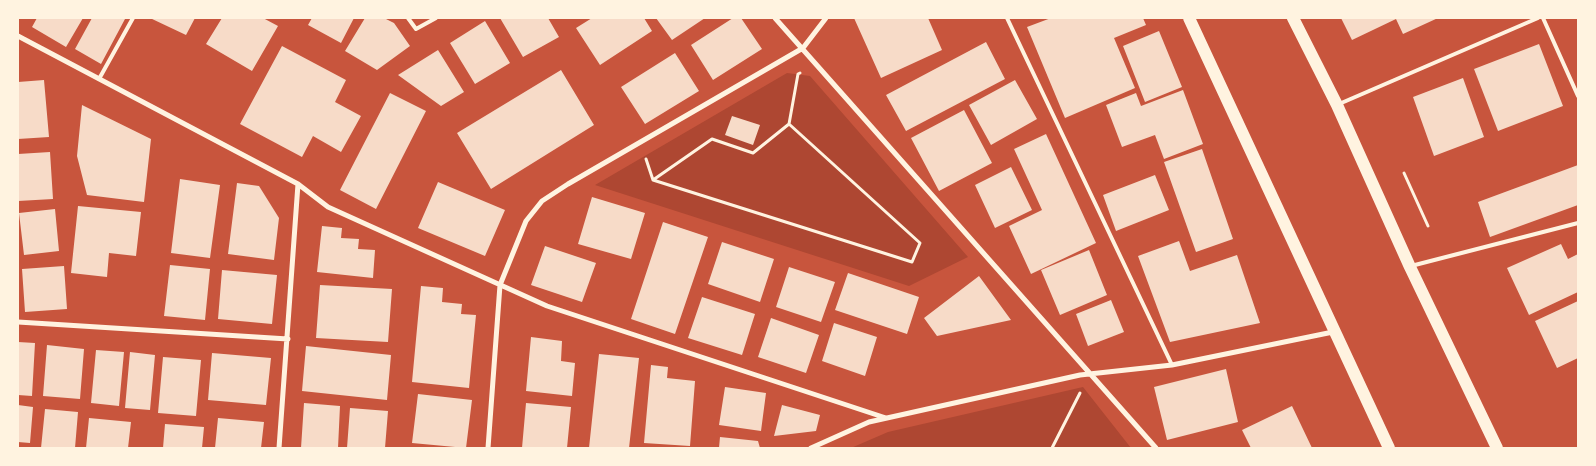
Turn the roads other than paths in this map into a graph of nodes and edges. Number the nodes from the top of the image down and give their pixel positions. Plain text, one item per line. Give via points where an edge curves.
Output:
1 (133, 18) edge
2 (408, 18) edge
3 (436, 18) edge
4 (776, 18) edge
5 (826, 18) edge
6 (1007, 18) edge
7 (1189, 18) edge
8 (1294, 18) edge
9 (1538, 18) edge
10 (1543, 18) edge
11 (18, 36) edge
12 (803, 48) junction
13 (99, 79) junction
14 (1578, 96) edge
15 (1337, 105) junction
16 (298, 184) junction
17 (1578, 223) edge
18 (1410, 267) junction
19 (500, 285) junction
20 (18, 322) edge
21 (1335, 332) junction
22 (288, 339) junction
23 (1172, 365) junction
24 (1090, 373) junction
25 (886, 418) junction
26 (279, 448) edge
27 (488, 448) edge
28 (811, 448) edge
29 (1156, 448) edge
30 (1390, 448) edge
31 (1497, 448) edge

1 - 13 lane
2 - 3 lane via 416,29
4 - 12 street
5 - 12 street
6 - 23 lane
7 - 21 main road
8 - 15 main road
9 - 15 lane
10 - 14 lane
11 - 13 street
12 - 19 street via 542,200 526,221
12 - 24 street
13 - 16 street
15 - 18 main road
16 - 19 street via 328,207
16 - 22 street
17 - 18 lane
18 - 31 main road
19 - 25 street via 547,306
19 - 27 street
20 - 22 street
21 - 23 street
21 - 30 main road
22 - 26 street
23 - 24 street
24 - 25 street
24 - 29 street
25 - 28 street via 869,422

